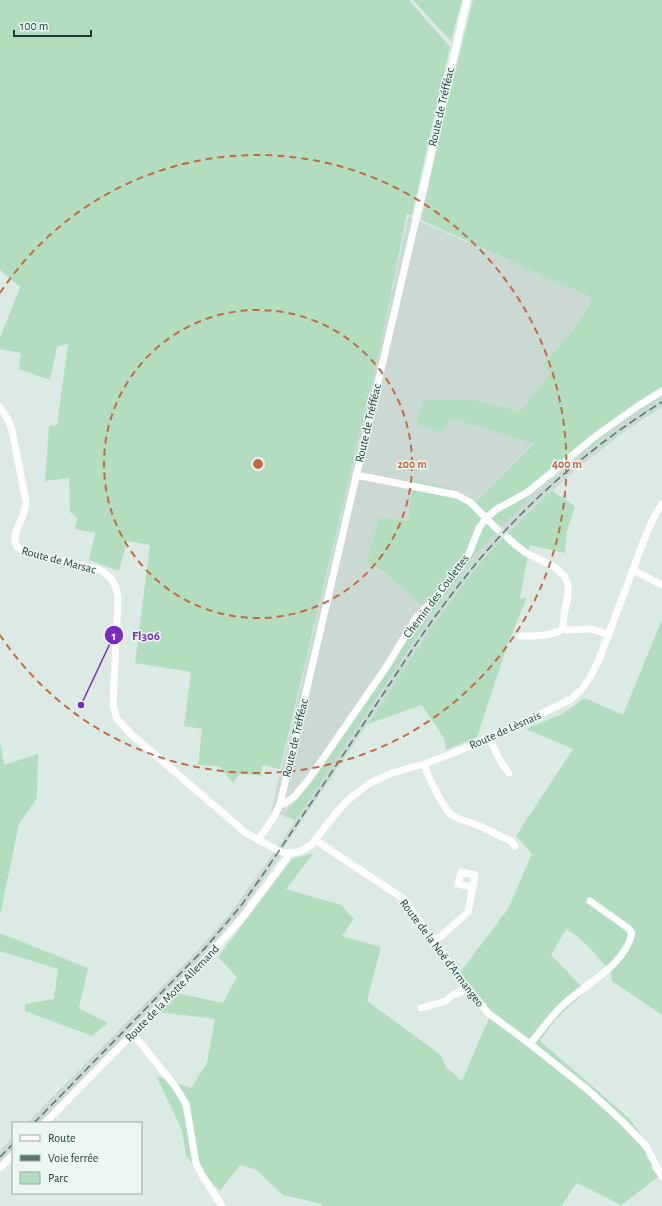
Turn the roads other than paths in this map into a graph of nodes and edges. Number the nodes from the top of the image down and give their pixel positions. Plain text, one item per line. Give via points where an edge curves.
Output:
1 (467, 0) edge
2 (662, 391) edge
3 (0, 407) edge
4 (356, 474) junction
5 (662, 504) edge
6 (486, 518) junction
7 (497, 529) dead end
8 (508, 538) dead end
9 (633, 570) junction
10 (662, 585) edge
11 (563, 629) junction
12 (520, 636) dead end
13 (609, 636) junction
14 (489, 738) junction
15 (424, 764) junction
16 (509, 773) dead end
17 (280, 804) junction
18 (258, 840) junction
19 (315, 840) junction
20 (515, 846) dead end
21 (288, 853) junction
22 (472, 887) dead end
23 (590, 901) dead end
24 (434, 940) junction
25 (468, 988) junction
26 (421, 1008) dead end
27 (133, 1034) junction
28 (530, 1044) junction
29 (46, 1122) edge
30 (12, 1156) edge
31 (0, 1168) edge
32 (662, 1177) edge
33 (222, 1206) edge

1 - 4 street, Route de Tréfféac
2 - 6 street, Chemin des Coulettes via 597,435 528,492
3 - 18 street, Route de Marsac via 12,430 26,502 24,513 14,533 14,546 27,553 100,570 116,585 118,601 113,704 117,719 137,740
4 - 6 street via 457,495 470,502
4 - 17 street, Route de Tréfféac
5 - 9 street, Route de Lèsnais via 653,518
6 - 7 street
6 - 17 street, Chemin des Coulettes via 462,565 416,618 309,779 294,797
8 - 11 street via 523,551 559,571 566,579 568,587
9 - 10 street
9 - 13 street, Route de Lèsnais
11 - 12 street via 538,636
11 - 13 street via 592,629
13 - 14 street, Route de Lèsnais via 589,679 571,699
14 - 15 street, Route de Lèsnais
14 - 16 street
15 - 19 street, Route de Lèsnais via 392,773 370,784 336,812
15 - 20 street via 443,805 451,815 511,841
17 - 18 street, Route de Tréfféac
18 - 21 street
19 - 21 street, Route de Lèsnais via 301,851
19 - 24 street, Route de la Noë d'Armangeo via 404,899
21 - 27 street, Route de la Motte Allemand via 287,858 242,918
22 - 24 street via 468,912
23 - 28 street via 628,928 632,933 630,941 617,962 562,1006
24 - 25 street, Route de la Noë d'Armangeo
25 - 26 street via 446,1001
25 - 28 street, Route de la Noë d'Armangeo via 488,1013
27 - 29 street, Route de la Motte Allemand
27 - 33 street via 175,1086 186,1104 196,1163
28 - 32 street, Route de la Noë d'Armangeo via 622,1121 646,1146
30 - 31 street

